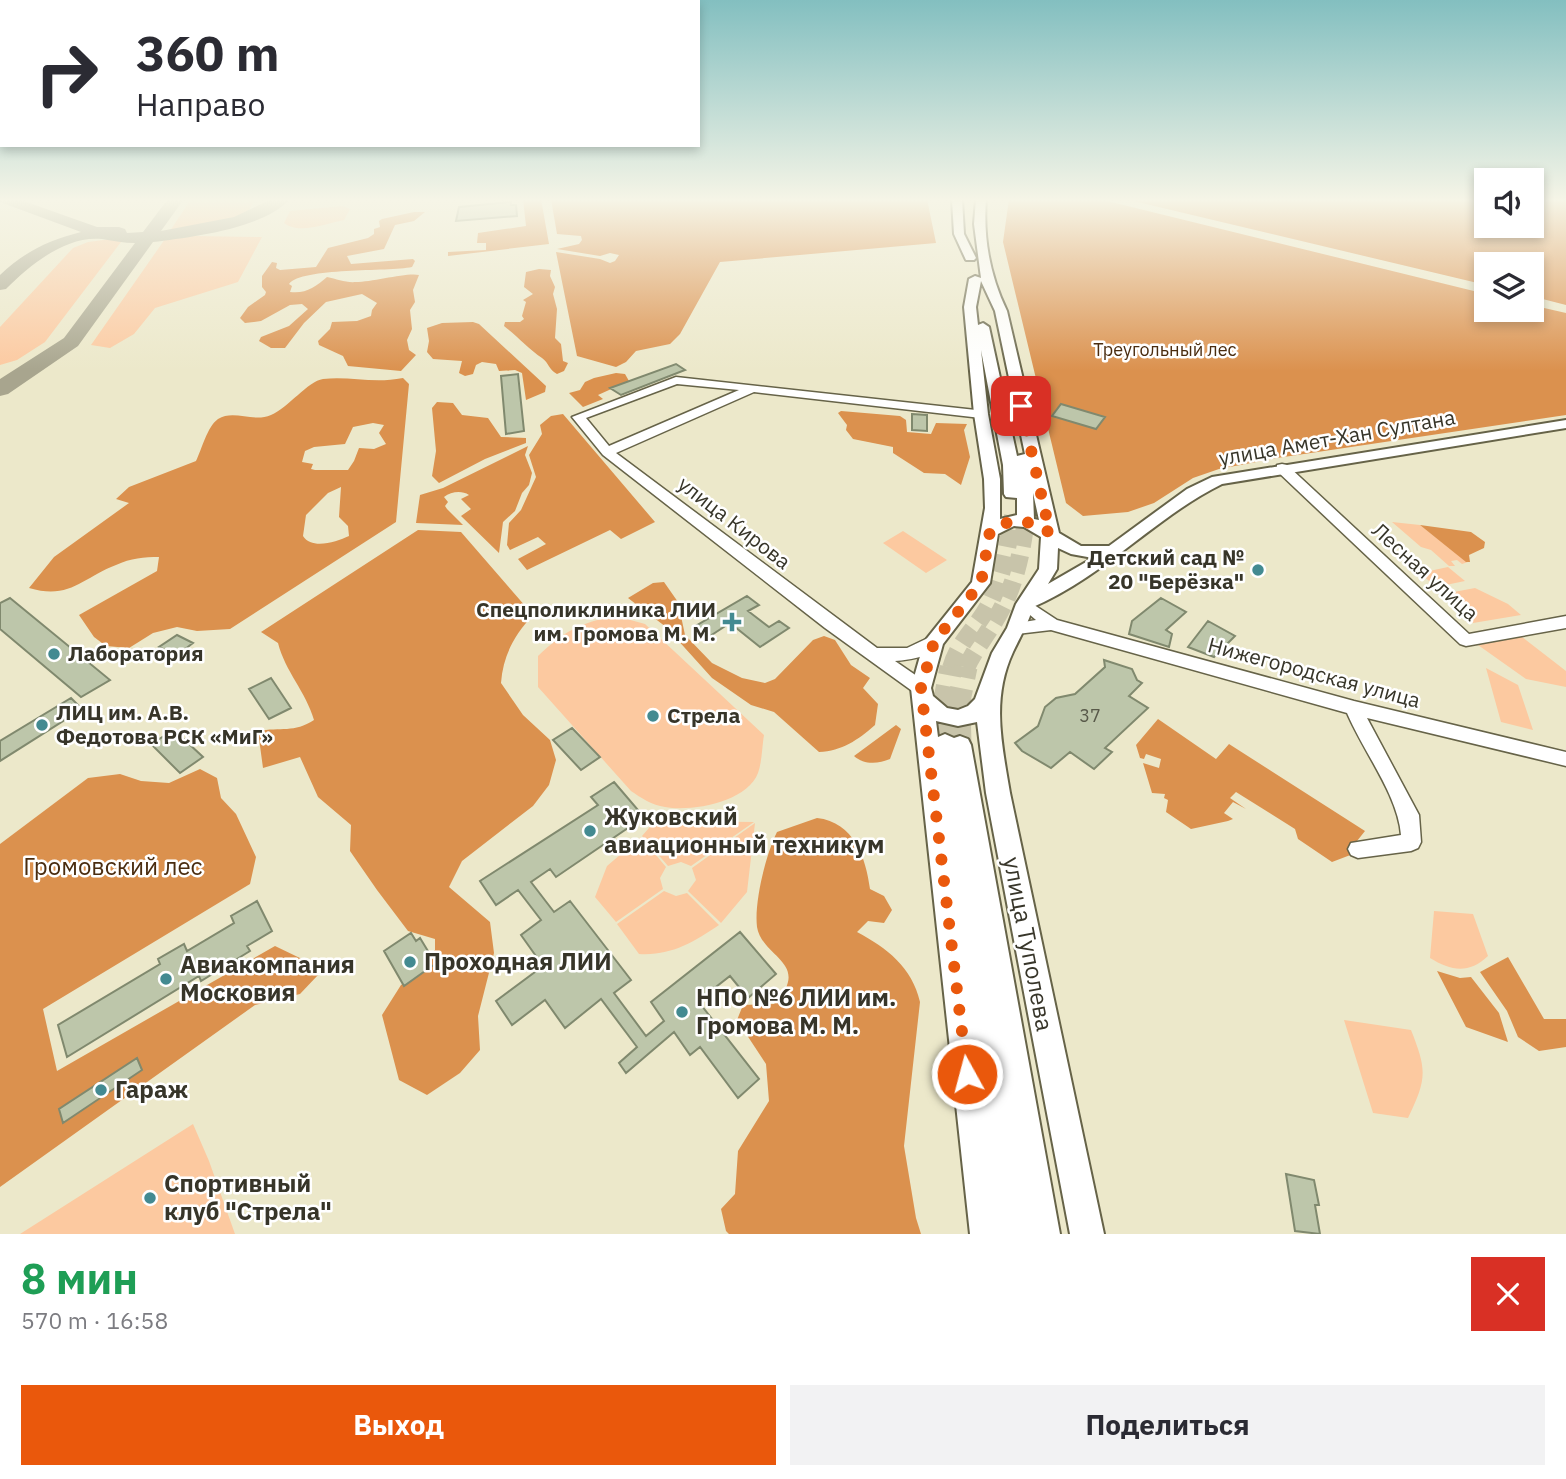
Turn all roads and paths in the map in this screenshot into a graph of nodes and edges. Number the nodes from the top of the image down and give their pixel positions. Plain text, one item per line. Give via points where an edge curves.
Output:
1 (981, 257) edge
2 (970, 258) edge
3 (981, 280) junction
4 (752, 389) junction
5 (981, 414) junction
6 (1566, 424) edge
7 (607, 452) junction
8 (1282, 468) junction
9 (1020, 517) tunnel mouth
10 (990, 531) junction
11 (1050, 533) junction
12 (1116, 551) junction
13 (1025, 604) junction
14 (1566, 622) edge
15 (1051, 624) junction
16 (1010, 639) junction
17 (934, 642) junction
18 (871, 653) junction
19 (990, 692) junction
20 (922, 694) junction
21 (1354, 708) junction
22 (1566, 759) edge
23 (1358, 849) dead end
24 (987, 1234) edge
25 (1011, 1234) edge
26 (1043, 1234) edge
27 (1087, 1234) edge

1 - 3 main road
2 - 3 main road
3 - 5 main road via 970,307
3 - 9 main road via 1024,465
3 - 11 main road via 1001,311
4 - 5 street
4 - 7 street
4 - 7 street, улица Кирова via 676,380 579,417
5 - 10 main road via 992,479
6 - 8 main road, улица Амет-Хан Султана
7 - 18 street, улица Кирова
8 - 12 main road, улица Амет-Хан Султана via 1218,480 1192,492
8 - 14 street, Лесная улица via 1466,640
10 - 11 main road via 1018,521
10 - 17 main road via 984,573 976,590
11 - 12 main road via 1080,551
11 - 13 main road via 1048,569
12 - 13 main road, улица Амет-Хан Султана
13 - 15 street, Нижегородская улица
13 - 16 main road, улица Туполева
15 - 16 street, Нижегородская улица
15 - 21 street, Нижегородская улица
16 - 19 main road, улица Туполева
17 - 18 street via 919,653 897,657
17 - 20 main road
18 - 20 street, улица Кирова
19 - 20 main road via 984,708 962,718 932,711
19 - 27 main road, улица Туполева via 987,719 998,793
20 - 24 main road
21 - 22 street, Нижегородская улица
21 - 23 street via 1409,815 1411,829 1411,842
25 - 26 main road, улица Туполева via 953,744

